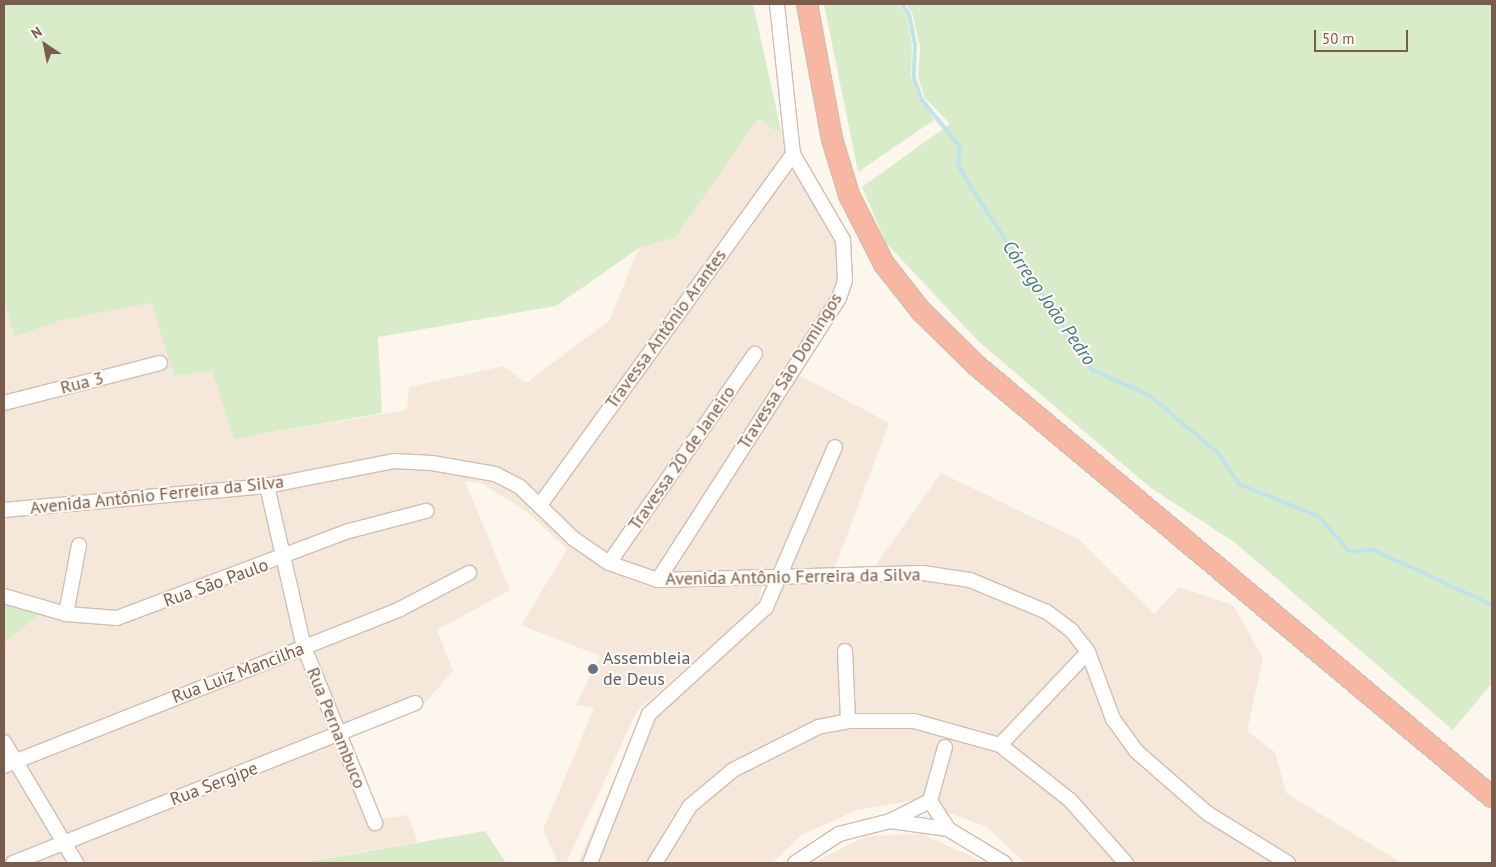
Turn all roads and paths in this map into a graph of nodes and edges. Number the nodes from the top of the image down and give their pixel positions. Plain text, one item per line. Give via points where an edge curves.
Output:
1 (777, 4) edge
2 (807, 4) edge
3 (793, 154) junction
4 (755, 354) dead end
5 (160, 363) dead end
6 (4, 403) edge
7 (835, 447) dead end
8 (267, 486) junction
9 (540, 505) junction
10 (4, 510) edge
11 (426, 511) dead end
12 (79, 545) dead end
13 (286, 558) junction
14 (609, 563) junction
15 (469, 573) dead end
16 (658, 580) junction
17 (778, 580) junction
18 (4, 596) edge
19 (66, 614) junction
20 (304, 647) junction
21 (846, 651) dead end
22 (1088, 652) junction
23 (414, 702) dead end
24 (848, 720) junction
25 (338, 736) junction
26 (4, 742) edge
27 (1000, 744) junction
28 (944, 747) dead end
29 (9, 764) edge
30 (1492, 797) edge
31 (930, 801) junction
32 (890, 820) junction
33 (375, 823) dead end
34 (948, 829) junction
35 (63, 843) junction
36 (13, 863) edge
37 (76, 863) edge
38 (590, 863) edge
39 (655, 863) edge
40 (795, 863) edge
41 (1004, 863) edge
42 (1126, 863) edge
43 (1288, 863) edge

1 - 3 street, Travessa São Domingos
2 - 30 highway via 832,139 849,195 884,264 921,311 977,366
3 - 9 street, Travessa Antônio Arantes
3 - 16 street, Travessa São Domingos via 843,240 845,281 839,298
4 - 14 street, Travessa 20 de Janeiro
5 - 6 street, Rua 3
7 - 17 street
8 - 9 street, Avenida Antônio Ferreira da Silva via 359,466 432,463 495,474 520,487
8 - 10 street, Avenida Antônio Ferreira da Silva
8 - 13 street, Rua Pernambuco
9 - 14 street, Avenida Antônio Ferreira da Silva via 574,539
11 - 13 street, Rua São Paulo via 348,531
12 - 19 street
13 - 19 street, Rua São Paulo via 135,613 95,619
13 - 20 street, Rua Pernambuco
14 - 16 street, Avenida Antônio Ferreira da Silva
15 - 20 street, Rua Luiz Mancilha via 428,597
16 - 17 street, Avenida Antônio Ferreira da Silva
17 - 22 street, Avenida Antônio Ferreira da Silva via 922,573 962,578 1047,612
17 - 38 street via 758,616 649,714
18 - 19 street, Rua São Paulo
20 - 25 street, Rua Pernambuco
20 - 29 street, Rua Luiz Mancilha
21 - 24 street
22 - 27 street
22 - 43 street, Avenida Antônio Ferreira da Silva via 1113,718 1136,751 1207,813
23 - 25 street, Rua Sergipe
24 - 27 street via 914,721
24 - 39 street via 818,727 734,770 690,806
25 - 33 street, Rua Pernambuco
25 - 35 street, Rua Sergipe
26 - 29 street
27 - 42 street via 1070,800
28 - 31 street
29 - 35 street
31 - 32 street
31 - 34 street
32 - 34 street
32 - 40 street via 839,834
34 - 41 street
35 - 36 street, Rua Sergipe
35 - 37 street

